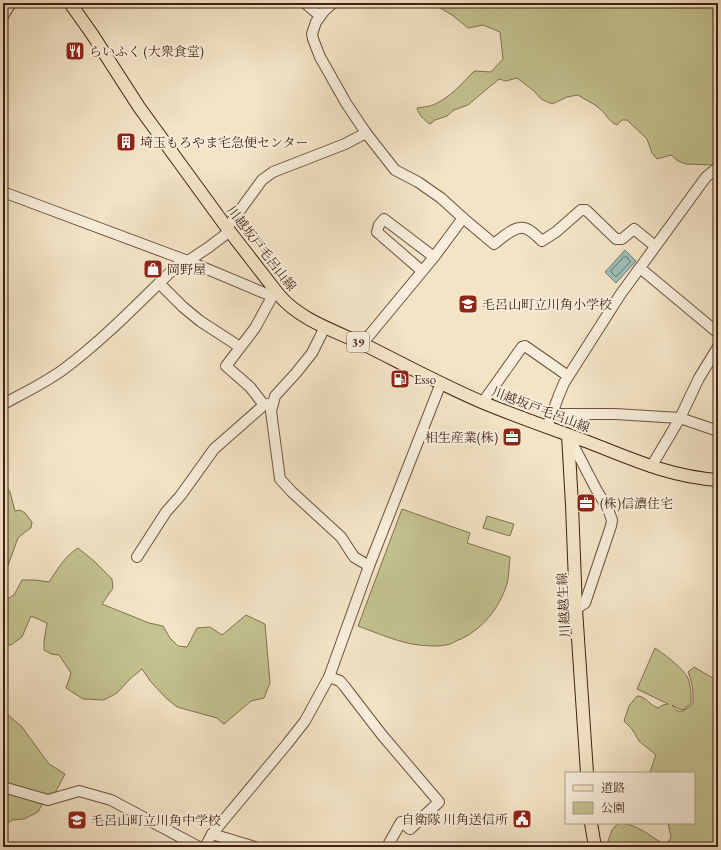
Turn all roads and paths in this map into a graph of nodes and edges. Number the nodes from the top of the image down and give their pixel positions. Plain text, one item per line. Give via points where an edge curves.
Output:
1 (11, 3) edge
2 (70, 3) edge
3 (305, 3) edge
4 (333, 3) edge
5 (3, 16) edge
6 (320, 16) junction
7 (366, 134) junction
8 (718, 167) edge
9 (3, 192) edge
10 (463, 218) junction
11 (229, 229) junction
12 (655, 246) junction
13 (434, 257) junction
14 (186, 260) junction
15 (640, 268) junction
16 (422, 271) junction
17 (159, 283) junction
18 (276, 295) junction
19 (325, 327) junction
20 (718, 333) edge
21 (362, 344) junction
22 (240, 347) junction
23 (718, 347) edge
24 (568, 376) junction
25 (441, 383) junction
26 (483, 402) junction
27 (3, 404) edge
28 (269, 404) junction
29 (551, 414) junction
30 (680, 418) junction
31 (547, 427) junction
32 (718, 431) edge
33 (568, 435) junction
34 (651, 467) junction
35 (718, 480) edge
36 (137, 557) dead end
37 (369, 566) junction
38 (576, 609) junction
39 (329, 677) junction
40 (587, 772) edge
41 (3, 787) edge
42 (591, 824) edge
43 (212, 834) junction
44 (199, 847) edge
45 (204, 847) edge
46 (255, 847) edge
47 (387, 847) edge
48 (595, 847) edge

1 - 5 street
2 - 11 main road, 川越坂戸毛呂山線 / 39 via 151,124
3 - 6 street
4 - 6 street
6 - 7 street via 312,34 315,46
7 - 10 street via 395,170 445,201
7 - 11 street via 273,172 262,180
8 - 12 street via 706,177
9 - 14 street
10 - 12 street via 494,244 517,228 525,228 542,241 581,210 586,210 616,239 622,239 634,229
10 - 13 street
11 - 14 street via 209,247
11 - 18 main road, 川越坂戸毛呂山線 / 39
12 - 15 street
13 - 16 street
13 - 16 street via 384,219 377,232
14 - 17 street
14 - 18 street
15 - 20 street
15 - 24 street
16 - 21 street
17 - 22 street via 200,321
17 - 27 street via 99,340 63,369
18 - 19 main road, 川越坂戸毛呂山線 / 39 via 298,313
18 - 22 street
19 - 21 main road, 川越坂戸毛呂山線 / 39
19 - 28 street via 312,353
21 - 25 main road, 川越坂戸毛呂山線 / 39
22 - 28 street via 226,366
23 - 30 street via 699,378
24 - 26 street via 525,346
24 - 29 street
25 - 26 main road, 川越坂戸毛呂山線 / 39
25 - 37 street
26 - 31 main road, 川越坂戸毛呂山線 / 39
28 - 36 street via 214,449 166,512
28 - 37 street via 280,479 341,537 354,557
29 - 30 street
29 - 31 street
30 - 32 street
30 - 34 street
31 - 33 main road, 川越坂戸毛呂山線 / 39
33 - 34 main road, 川越坂戸毛呂山線 / 39
33 - 38 main road, 川越越生線
33 - 38 street via 612,520 585,603
34 - 35 main road, 川越坂戸毛呂山線 / 39 via 691,477
37 - 39 street
38 - 40 main road, 川越越生線
39 - 43 street via 305,721
39 - 47 street via 340,681 439,802 410,829 401,822
41 - 44 street via 48,800 79,791 111,800
42 - 48 main road
43 - 45 street
43 - 46 street

